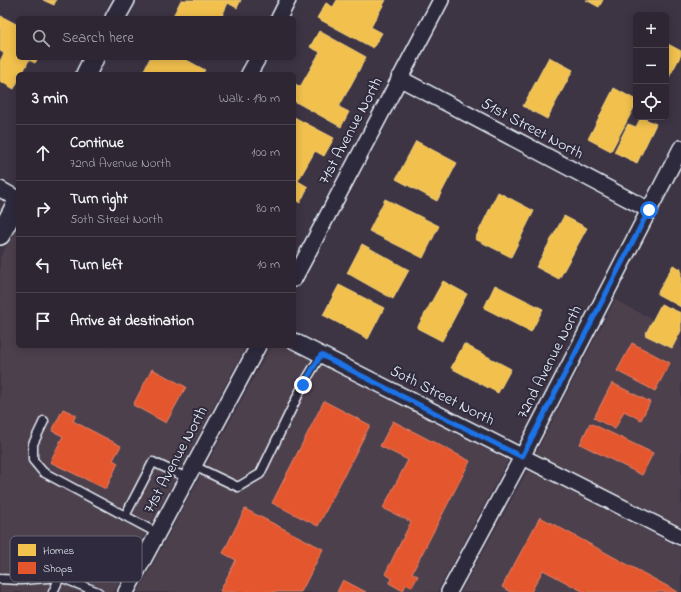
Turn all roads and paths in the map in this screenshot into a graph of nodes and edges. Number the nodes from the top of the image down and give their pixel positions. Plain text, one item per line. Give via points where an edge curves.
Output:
1 (125, 0) edge
2 (288, 0) edge
3 (441, 0) edge
4 (116, 16) edge
5 (280, 16) edge
6 (93, 60) edge
7 (257, 60) edge
8 (87, 72) edge
9 (251, 72) edge
10 (399, 78) junction
11 (681, 148) edge
12 (0, 189) edge
13 (16, 199) edge
14 (16, 204) edge
15 (649, 210) junction
16 (0, 235) edge
17 (296, 274) edge
18 (296, 342) edge
19 (257, 348) edge
20 (321, 355) junction
21 (44, 421) dead end
22 (522, 457) junction
23 (190, 472) junction
24 (125, 516) junction
25 (157, 534) junction
26 (681, 537) edge
27 (142, 562) edge
28 (0, 579) edge
29 (10, 579) edge
30 (58, 582) edge
31 (73, 582) edge
32 (131, 582) edge
33 (53, 592) edge
34 (98, 592) edge
35 (126, 592) edge
36 (449, 592) edge

1 - 4 street
2 - 5 street
3 - 10 street, 71st Avenue North
6 - 8 street
7 - 9 street
10 - 15 street, 51st Street North
10 - 17 street, 71st Avenue North
11 - 15 street, 72nd Avenue North
12 - 13 street
14 - 16 street
15 - 22 street, 72nd Avenue North
18 - 20 street, 50th Street North
19 - 23 street, 71st Avenue North
20 - 22 street, 50th Street North
20 - 23 lane via 303,385 260,474 238,487
21 - 24 lane via 33,444 33,460 43,472
22 - 26 street, 50th Street North
22 - 36 street, 72nd Avenue North
23 - 24 lane via 153,462
23 - 25 street, 71st Avenue North
24 - 25 lane
25 - 27 street, 71st Avenue North
28 - 29 lane
30 - 33 lane
31 - 34 lane
32 - 35 street, 71st Avenue North

